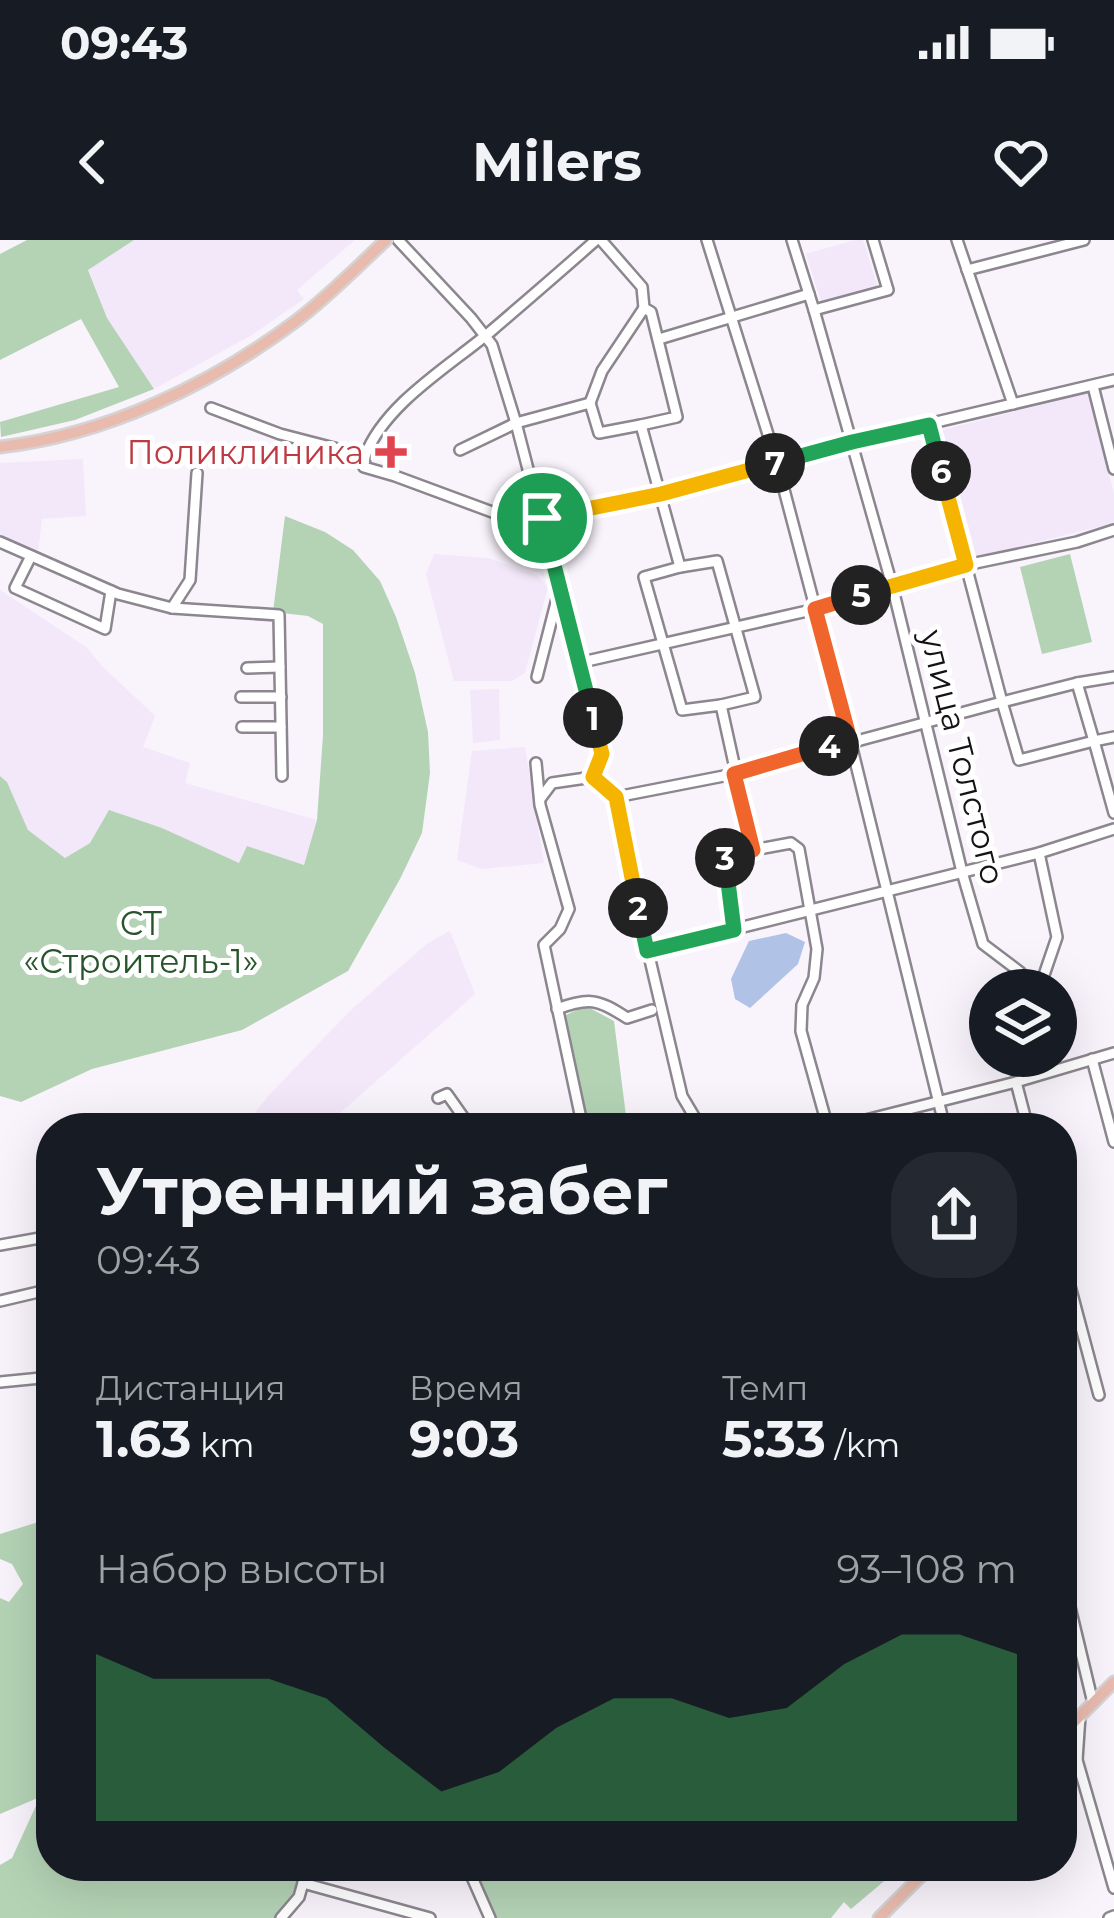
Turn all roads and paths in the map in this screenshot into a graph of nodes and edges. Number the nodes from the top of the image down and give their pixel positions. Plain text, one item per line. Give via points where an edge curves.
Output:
1 (386, 240) edge
2 (398, 240) edge
3 (598, 240) edge
4 (707, 240) edge
5 (792, 240) edge
6 (873, 240) edge
7 (957, 240) edge
8 (1084, 240) edge
9 (968, 270) junction
10 (809, 294) junction
11 (644, 308) junction
12 (814, 310) junction
13 (732, 316) junction
14 (485, 336) junction
15 (659, 339) junction
16 (1114, 380) edge
17 (1093, 386) junction
18 (590, 403) junction
19 (1013, 404) junction
20 (211, 408) dead end
21 (516, 423) junction
22 (641, 425) junction
23 (929, 425) junction
24 (852, 442) junction
25 (0, 447) edge
26 (460, 450) dead end
27 (365, 456) junction
28 (777, 463) junction
29 (1114, 469) edge
30 (197, 472) dead end
31 (661, 494) junction
32 (542, 518) junction
33 (1114, 530) edge
34 (0, 542) edge
35 (31, 556) junction
36 (966, 565) junction
37 (680, 567) junction
38 (892, 585) junction
39 (111, 591) junction
40 (559, 592) junction
41 (172, 608) junction
42 (815, 609) junction
43 (737, 627) junction
44 (664, 644) junction
45 (578, 663) junction
46 (280, 667) junction
47 (247, 668) dead end
48 (1114, 676) edge
49 (537, 677) dead end
50 (1077, 682) junction
51 (241, 697) dead end
52 (281, 697) junction
53 (1002, 702) junction
54 (721, 705) junction
55 (927, 723) junction
56 (242, 727) dead end
57 (281, 727) junction
58 (1114, 737) edge
59 (850, 740) junction
60 (1094, 741) junction
61 (536, 764) dead end
62 (734, 774) junction
63 (282, 776) dead end
64 (593, 777) junction
65 (616, 797) junction
66 (540, 799) junction
67 (1114, 813) edge
68 (1114, 829) edge
69 (753, 850) junction
70 (1039, 853) junction
71 (962, 872) junction
72 (887, 892) junction
73 (812, 911) junction
74 (734, 930) junction
75 (647, 951) junction
76 (1016, 969) edge
77 (1046, 969) edge
78 (557, 1010) junction
79 (652, 1010) dead end
80 (1114, 1053) edge
81 (1091, 1059) junction
82 (1077, 1063) edge
83 (1031, 1077) edge
84 (1016, 1082) junction
85 (438, 1098) dead end
86 (938, 1103) junction
87 (460, 1113) edge
88 (580, 1113) edge
89 (692, 1113) edge
90 (826, 1113) edge
91 (895, 1113) edge
92 (941, 1113) edge
93 (1024, 1113) edge
94 (1114, 1138) edge
95 (36, 1239) edge
96 (0, 1245) edge
97 (36, 1293) edge
98 (0, 1301) edge
99 (1077, 1312) edge
100 (36, 1378) edge
101 (0, 1382) edge
102 (1099, 1395) dead end
103 (1077, 1636) edge
104 (1114, 1682) edge
105 (1093, 1703) junction
106 (1080, 1716) junction
107 (1077, 1720) edge
108 (1077, 1760) joint
109 (473, 1881) edge
110 (916, 1881) edge
111 (303, 1883) joint
112 (1114, 1888) edge
113 (384, 1912) edge
114 (281, 1918) edge
115 (430, 1918) edge
116 (490, 1918) edge
117 (879, 1918) edge

1 - 25 main road via 295,322 208,378 73,433
2 - 14 street
3 - 11 street via 642,287
3 - 14 street
4 - 13 street
5 - 10 street, улица Толстого
6 - 12 street via 888,290
7 - 9 street
8 - 9 street
9 - 19 street
10 - 12 street, улица Толстого
10 - 13 street
11 - 15 street
11 - 18 street
12 - 24 street, улица Толстого
13 - 15 street
13 - 28 street
14 - 21 street
14 - 27 street via 389,417
15 - 22 street via 677,417
16 - 17 street
17 - 19 street
17 - 29 street
18 - 21 street
18 - 22 street via 599,433
19 - 23 street
20 - 27 street
21 - 26 street
21 - 32 street
22 - 31 street
23 - 24 street
23 - 36 street
24 - 28 street
24 - 38 street, улица Толстого
27 - 32 street via 364,467 530,526
28 - 31 street
28 - 42 street
30 - 41 street via 190,580
31 - 32 street
31 - 37 street
32 - 40 street
33 - 36 street
34 - 35 street
35 - 39 street
35 - 39 street via 15,588 105,629
36 - 38 street
36 - 53 street
37 - 43 street via 717,560
37 - 44 street via 644,577
38 - 42 street
38 - 55 street, улица Толстого
39 - 41 street
40 - 45 street
40 - 49 street
41 - 46 street via 279,615
42 - 43 street
42 - 59 street
43 - 44 street
43 - 54 street via 755,698
44 - 45 street
44 - 54 street via 682,710
45 - 64 street via 602,754
46 - 47 street
46 - 52 street
48 - 50 street
50 - 53 street
50 - 60 street
51 - 52 street
52 - 57 street
53 - 55 street
53 - 60 street via 1019,760
54 - 62 street
55 - 59 street
55 - 71 street, улица Толстого
56 - 57 street
57 - 63 street
58 - 60 street
59 - 62 street
59 - 72 street
60 - 67 street
61 - 66 street
62 - 65 street
62 - 69 street
64 - 65 street
64 - 66 street via 552,783
65 - 75 street
66 - 78 street via 569,910 544,945
68 - 70 street
69 - 73 street via 791,843 799,849
69 - 74 street via 724,858
70 - 71 street
70 - 77 street, улица Толстого via 1057,937
71 - 72 street
71 - 76 street, улица Толстого via 983,944
72 - 73 street
72 - 86 street
73 - 74 street
73 - 90 street via 817,950 801,1030
74 - 75 street
75 - 89 street
78 - 79 street via 581,1000 626,1018
78 - 88 street
80 - 81 street
81 - 82 street
81 - 94 street
83 - 84 street
84 - 86 street
84 - 93 street
85 - 87 street via 447,1094
86 - 91 street
86 - 92 street
95 - 96 street
97 - 98 street
99 - 102 street
100 - 101 street
103 - 105 street
104 - 105 main road
105 - 106 main road
106 - 107 main road
106 - 108 street
108 - 112 street
109 - 116 street
110 - 117 main road
111 - 113 street
111 - 114 street
113 - 115 street

